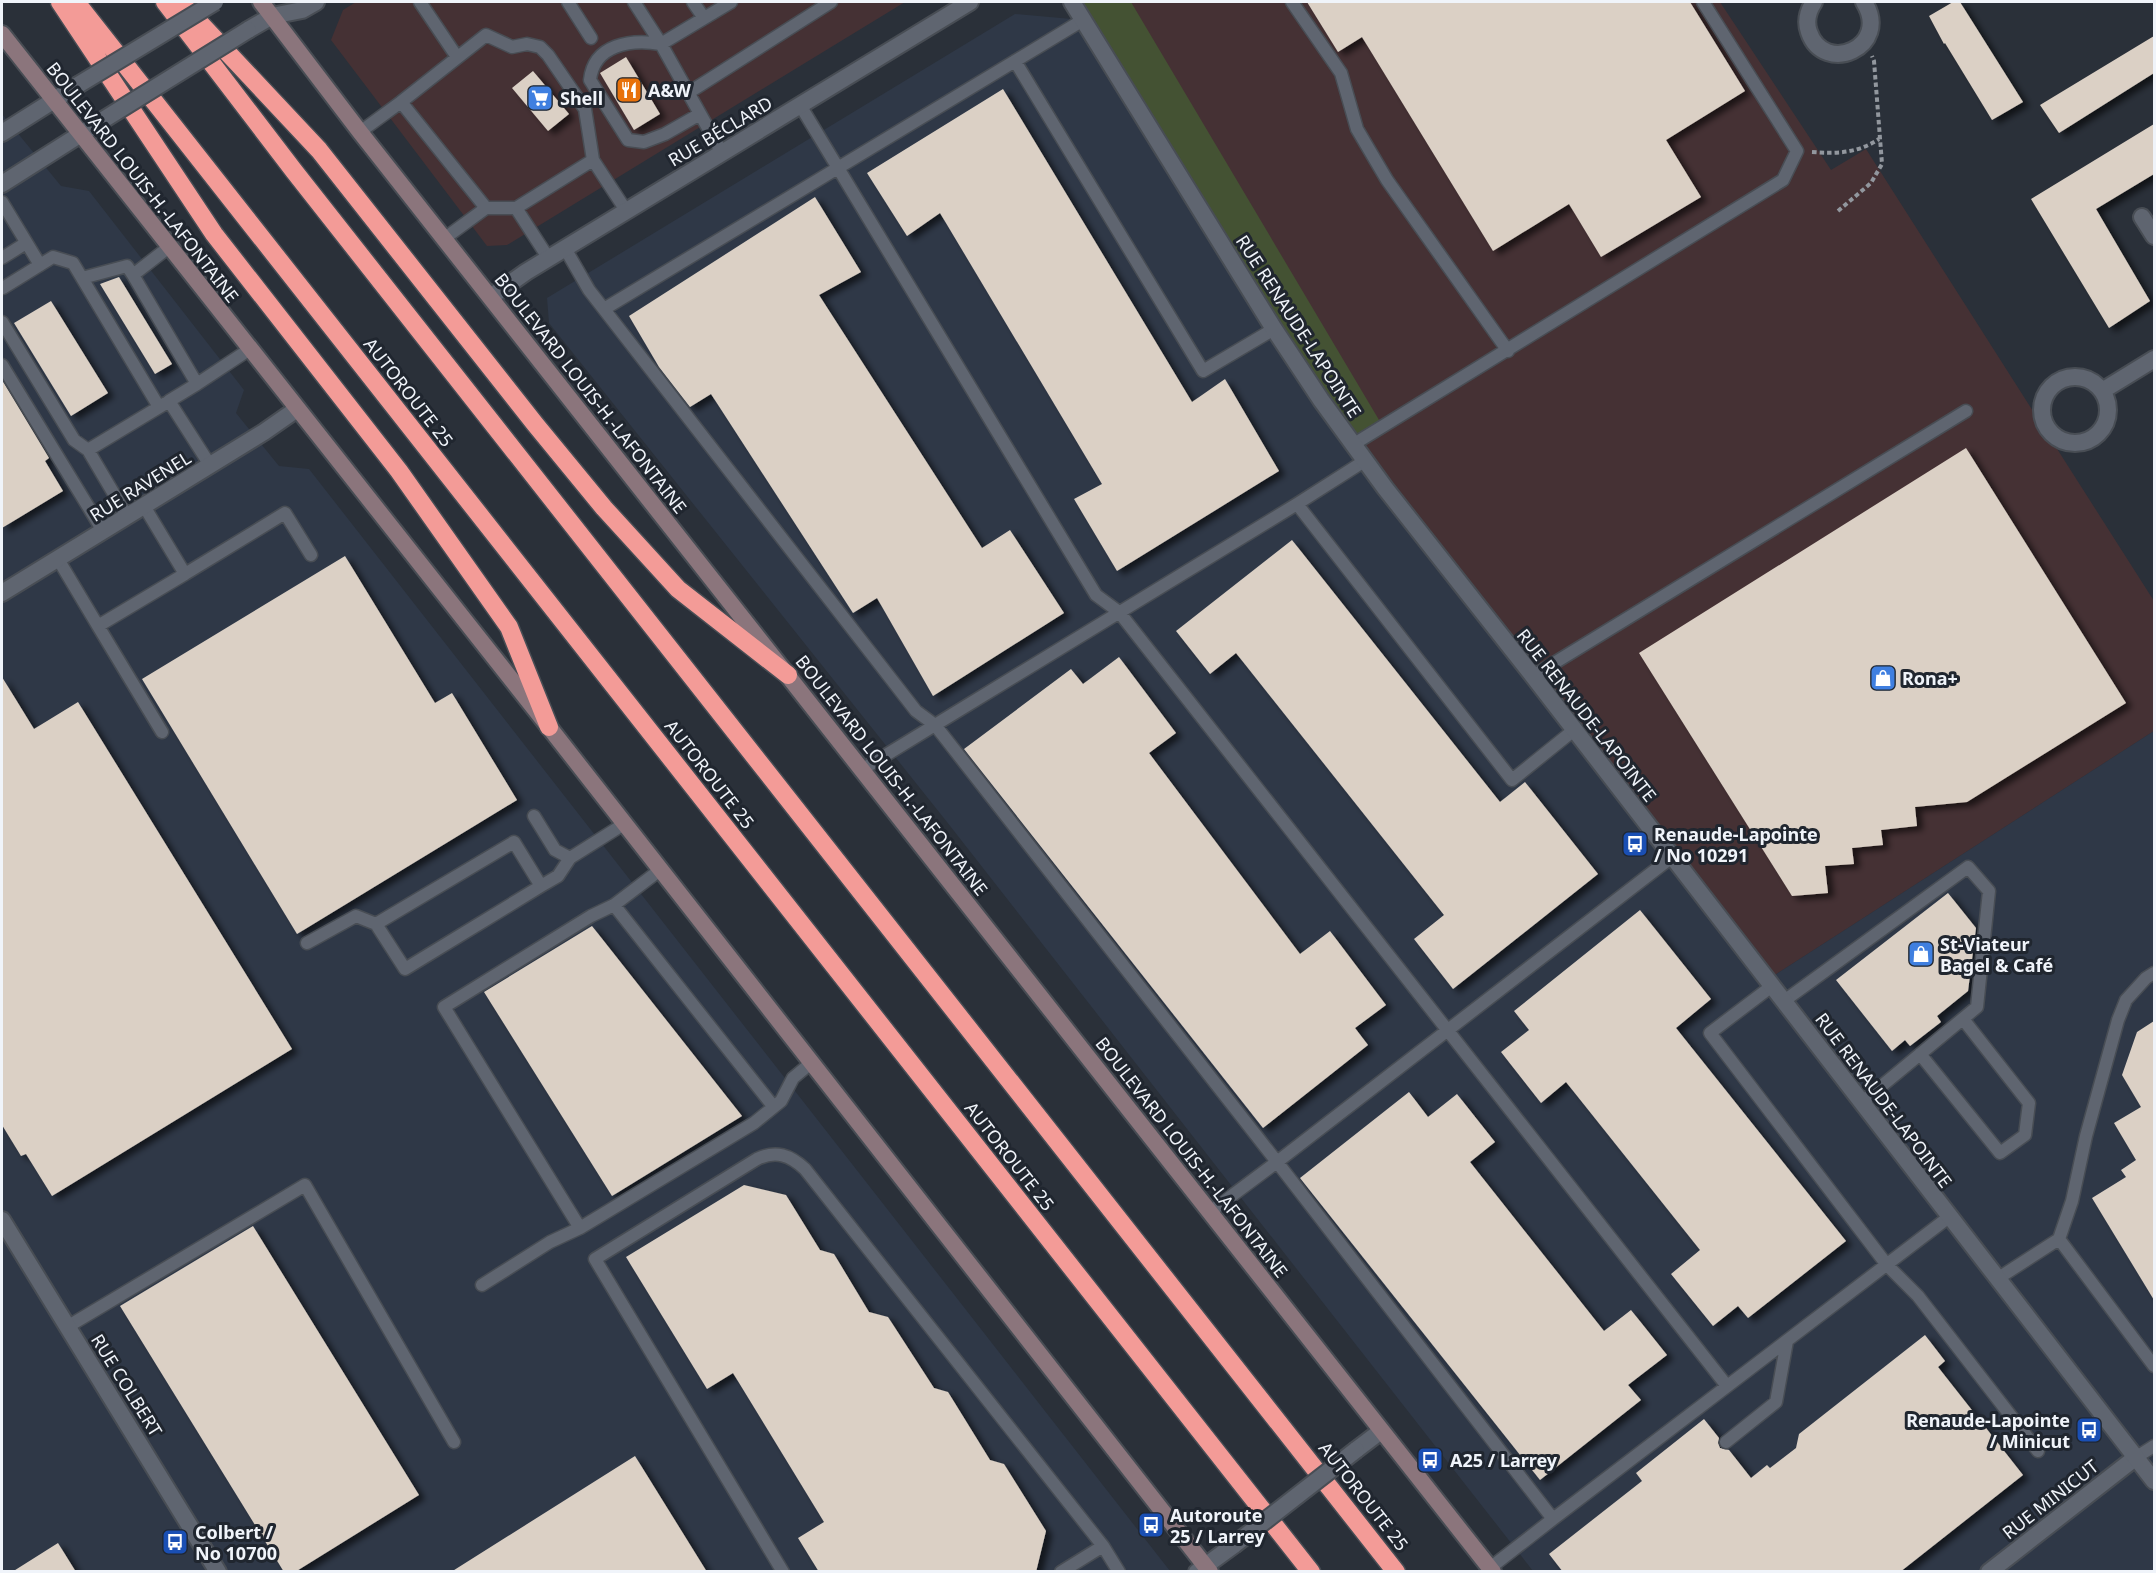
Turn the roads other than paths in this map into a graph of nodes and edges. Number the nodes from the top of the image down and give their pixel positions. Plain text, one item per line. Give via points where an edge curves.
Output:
1 (60, 2) edge
2 (76, 2) edge
3 (165, 2) edge
4 (179, 2) edge
5 (215, 2) edge
6 (261, 2) edge
7 (316, 2) edge
8 (420, 2) edge
9 (568, 2) edge
10 (634, 2) edge
11 (693, 2) edge
12 (731, 2) edge
13 (831, 2) edge
14 (970, 2) edge
15 (1072, 2) edge
16 (1292, 2) edge
17 (1703, 2) edge
18 (1814, 2) edge
19 (1865, 2) edge
20 (272, 16) junction
21 (704, 18) junction
22 (1083, 20) junction
23 (2, 34) edge
24 (591, 38) dead end
25 (661, 44) junction
26 (457, 57) junction
27 (1015, 61) junction
28 (688, 93) junction
29 (53, 100) junction
30 (401, 102) junction
31 (800, 105) junction
32 (700, 114) junction
33 (360, 132) junction
34 (2, 133) edge
35 (80, 134) junction
36 (722, 153) junction
37 (594, 160) junction
38 (838, 167) junction
39 (2, 184) edge
40 (2, 202) edge
41 (486, 208) junction
42 (516, 208) junction
43 (627, 212) junction
44 (2142, 216) dead end
45 (2154, 236) edge
46 (445, 238) junction
47 (26, 243) junction
48 (169, 247) junction
49 (566, 250) junction
50 (2, 258) edge
51 (549, 259) junction
52 (40, 265) junction
53 (133, 274) junction
54 (82, 278) junction
55 (3, 288) dead end
56 (492, 296) junction
57 (604, 309) junction
58 (2, 322) edge
59 (1274, 329) junction
60 (250, 350) junction
61 (1508, 351) junction
62 (2154, 359) edge
63 (2, 365) edge
64 (197, 384) junction
65 (2102, 391) junction
66 (164, 404) junction
67 (297, 409) junction
68 (1966, 411) dead end
69 (1354, 444) junction
70 (87, 450) junction
71 (1366, 460) junction
72 (210, 465) junction
73 (1297, 504) junction
74 (144, 506) junction
75 (127, 516) junction
76 (103, 531) junction
77 (311, 555) dead end
78 (58, 559) junction
79 (185, 574) junction
80 (2, 593) edge
81 (1119, 612) junction
82 (98, 626) junction
83 (788, 675) junction
84 (1533, 676) junction
85 (934, 725) junction
86 (549, 728) junction
87 (1574, 730) junction
88 (162, 732) dead end
89 (863, 770) junction
90 (534, 816) dead end
91 (624, 824) junction
92 (1672, 857) junction
93 (570, 858) junction
94 (660, 870) junction
95 (541, 886) junction
96 (614, 905) junction
97 (376, 924) junction
98 (307, 943) dead end
99 (2154, 973) edge
100 (1772, 986) junction
101 (1784, 1001) junction
102 (1963, 1019) junction
103 (1447, 1031) junction
104 (1920, 1054) junction
105 (811, 1063) junction
106 (1861, 1103) junction
107 (773, 1106) junction
108 (1277, 1162) junction
109 (1210, 1212) junction
110 (1949, 1217) junction
111 (2, 1220) edge
112 (580, 1228) junction
113 (2059, 1239) junction
114 (1887, 1265) junction
115 (1997, 1279) junction
116 (482, 1285) dead end
117 (67, 1327) junction
118 (1787, 1341) junction
119 (2154, 1366) edge
120 (1727, 1386) junction
121 (1381, 1431) junction
122 (454, 1442) dead end
123 (1726, 1442) dead end
124 (2154, 1446) edge
125 (2038, 1451) dead end
126 (2135, 1458) junction
127 (2154, 1481) edge
128 (1553, 1519) junction
129 (1103, 1546) junction
130 (1204, 1570) edge
131 (1491, 1570) edge
132 (218, 1572) edge
133 (783, 1572) edge
134 (1061, 1572) edge
135 (1119, 1572) edge
136 (1311, 1572) edge
137 (1396, 1572) edge
138 (1989, 1572) edge

1 - 86 highway via 214,234 405,479 503,618
2 - 136 highway, AUTOROUTE 25
3 - 137 highway, AUTOROUTE 25
4 - 83 highway via 319,150 604,508 678,589
5 - 29 street, bridge
6 - 20 main road, BOULEVARD LOUIS-H.-LAFONTAINE
7 - 20 street via 302,10
8 - 26 lane
9 - 24 lane
10 - 25 lane
11 - 21 lane
12 - 21 lane
13 - 28 lane
14 - 31 street, RUE BÉCLARD
15 - 22 street, RUE RENAUDE-LAPOINTE
16 - 61 lane via 1341,73 1357,129 1387,180
17 - 61 lane via 1797,151 1784,180
18 - 19 street via 1807,19 1812,40 1819,48 1839,54 1849,53 1870,32
20 - 33 main road, BOULEVARD LOUIS-H.-LAFONTAINE
20 - 35 street, bridge
21 - 25 lane
22 - 27 lane
22 - 59 street, RUE RENAUDE-LAPOINTE
23 - 29 main road, BOULEVARD LOUIS-H.-LAFONTAINE
25 - 28 lane
25 - 32 lane via 643,41 609,50 600,55 591,69 590,80 628,141 644,142
26 - 30 lane
26 - 37 lane via 486,35 512,47 540,47 585,109
27 - 38 lane
27 - 59 lane via 1203,371
28 - 32 lane
29 - 34 street
29 - 35 main road, BOULEVARD LOUIS-H.-LAFONTAINE
30 - 33 lane
30 - 41 lane
31 - 36 street, RUE BÉCLARD
31 - 38 lane
32 - 36 lane
33 - 46 main road, BOULEVARD LOUIS-H.-LAFONTAINE
35 - 39 street
35 - 48 main road, BOULEVARD LOUIS-H.-LAFONTAINE
36 - 43 street, RUE BÉCLARD
37 - 42 lane
37 - 43 lane
38 - 57 lane
38 - 81 lane via 1096,595
40 - 47 lane
41 - 42 lane
41 - 46 lane
42 - 51 lane
43 - 49 street, RUE BÉCLARD
44 - 45 street
46 - 56 main road, BOULEVARD LOUIS-H.-LAFONTAINE
47 - 50 lane
47 - 52 lane
48 - 53 lane
48 - 60 main road, BOULEVARD LOUIS-H.-LAFONTAINE
49 - 51 street, RUE BÉCLARD
49 - 57 lane
51 - 56 street, RUE BÉCLARD
52 - 54 lane via 53,257 73,263
52 - 55 lane
53 - 54 lane via 128,266
53 - 64 lane
54 - 66 lane
56 - 83 main road, BOULEVARD LOUIS-H.-LAFONTAINE
57 - 85 lane via 916,711
58 - 70 lane via 74,440
59 - 69 street, RUE RENAUDE-LAPOINTE
60 - 64 lane
60 - 67 main road, BOULEVARD LOUIS-H.-LAFONTAINE
61 - 69 lane
62 - 65 street
63 - 76 lane
64 - 66 lane
65 - 65 street via 2086,378 2075,377 2056,384 2048,391 2042,411 2050,431 2069,443 2091,440 2100,433 2109,412
66 - 70 lane
66 - 72 lane
67 - 72 street, RUE RAVENEL
67 - 86 main road, BOULEVARD LOUIS-H.-LAFONTAINE
68 - 84 lane
69 - 71 street, RUE RENAUDE-LAPOINTE
70 - 75 lane
71 - 73 lane
71 - 84 street, RUE RENAUDE-LAPOINTE
72 - 74 street, RUE RAVENEL
73 - 81 lane
73 - 87 lane via 1512,780
74 - 75 street, RUE RAVENEL
74 - 79 lane
75 - 76 street, RUE RAVENEL
76 - 78 street, RUE RAVENEL
77 - 79 lane via 285,513
78 - 80 street, RUE RAVENEL
78 - 82 lane
79 - 82 lane
81 - 85 lane
81 - 103 lane
82 - 88 lane
83 - 89 main road, BOULEVARD LOUIS-H.-LAFONTAINE
84 - 87 street, RUE RENAUDE-LAPOINTE
85 - 89 lane
85 - 108 lane
86 - 91 main road, BOULEVARD LOUIS-H.-LAFONTAINE
87 - 92 street, RUE RENAUDE-LAPOINTE
89 - 109 main road, BOULEVARD LOUIS-H.-LAFONTAINE
90 - 93 lane via 555,850
91 - 93 lane
91 - 94 main road, BOULEVARD LOUIS-H.-LAFONTAINE
92 - 100 street, RUE RENAUDE-LAPOINTE
92 - 103 lane
93 - 95 lane via 558,876
94 - 96 lane
94 - 105 main road, BOULEVARD LOUIS-H.-LAFONTAINE
95 - 97 lane via 514,842
95 - 97 lane via 405,969
96 - 107 lane
96 - 112 lane via 444,1007
97 - 98 lane via 356,916
99 - 113 lane via 2126,1000 2118,1020
100 - 101 street, RUE RENAUDE-LAPOINTE
100 - 114 lane via 1710,1034
101 - 102 lane via 1968,867 1989,891 1977,1007
101 - 106 street, RUE RENAUDE-LAPOINTE
102 - 104 lane
102 - 104 lane via 2029,1103 2025,1135 2000,1153
103 - 108 lane
103 - 120 lane
104 - 106 lane
105 - 107 lane via 795,1075 781,1101
105 - 130 main road, BOULEVARD LOUIS-H.-LAFONTAINE
106 - 110 street, RUE RENAUDE-LAPOINTE
107 - 112 lane via 754,1123
108 - 109 lane
108 - 128 lane
109 - 121 main road, BOULEVARD LOUIS-H.-LAFONTAINE
110 - 114 lane
110 - 115 street, RUE RENAUDE-LAPOINTE
111 - 117 street, RUE COLBERT
112 - 116 lane
113 - 115 lane
113 - 119 lane
114 - 118 lane
114 - 125 lane via 1918,1296
115 - 126 street, RUE RENAUDE-LAPOINTE
117 - 122 lane via 306,1185
117 - 132 street, RUE COLBERT
118 - 120 lane
118 - 123 lane via 1776,1402
120 - 128 lane
121 - 130 street, bridge
121 - 131 main road, BOULEVARD LOUIS-H.-LAFONTAINE
124 - 126 lane
126 - 127 street, RUE RENAUDE-LAPOINTE
126 - 138 street, RUE MINICUT
128 - 131 lane
129 - 133 lane via 805,1169 791,1158 773,1154 757,1159 595,1259
129 - 134 lane
129 - 135 lane

